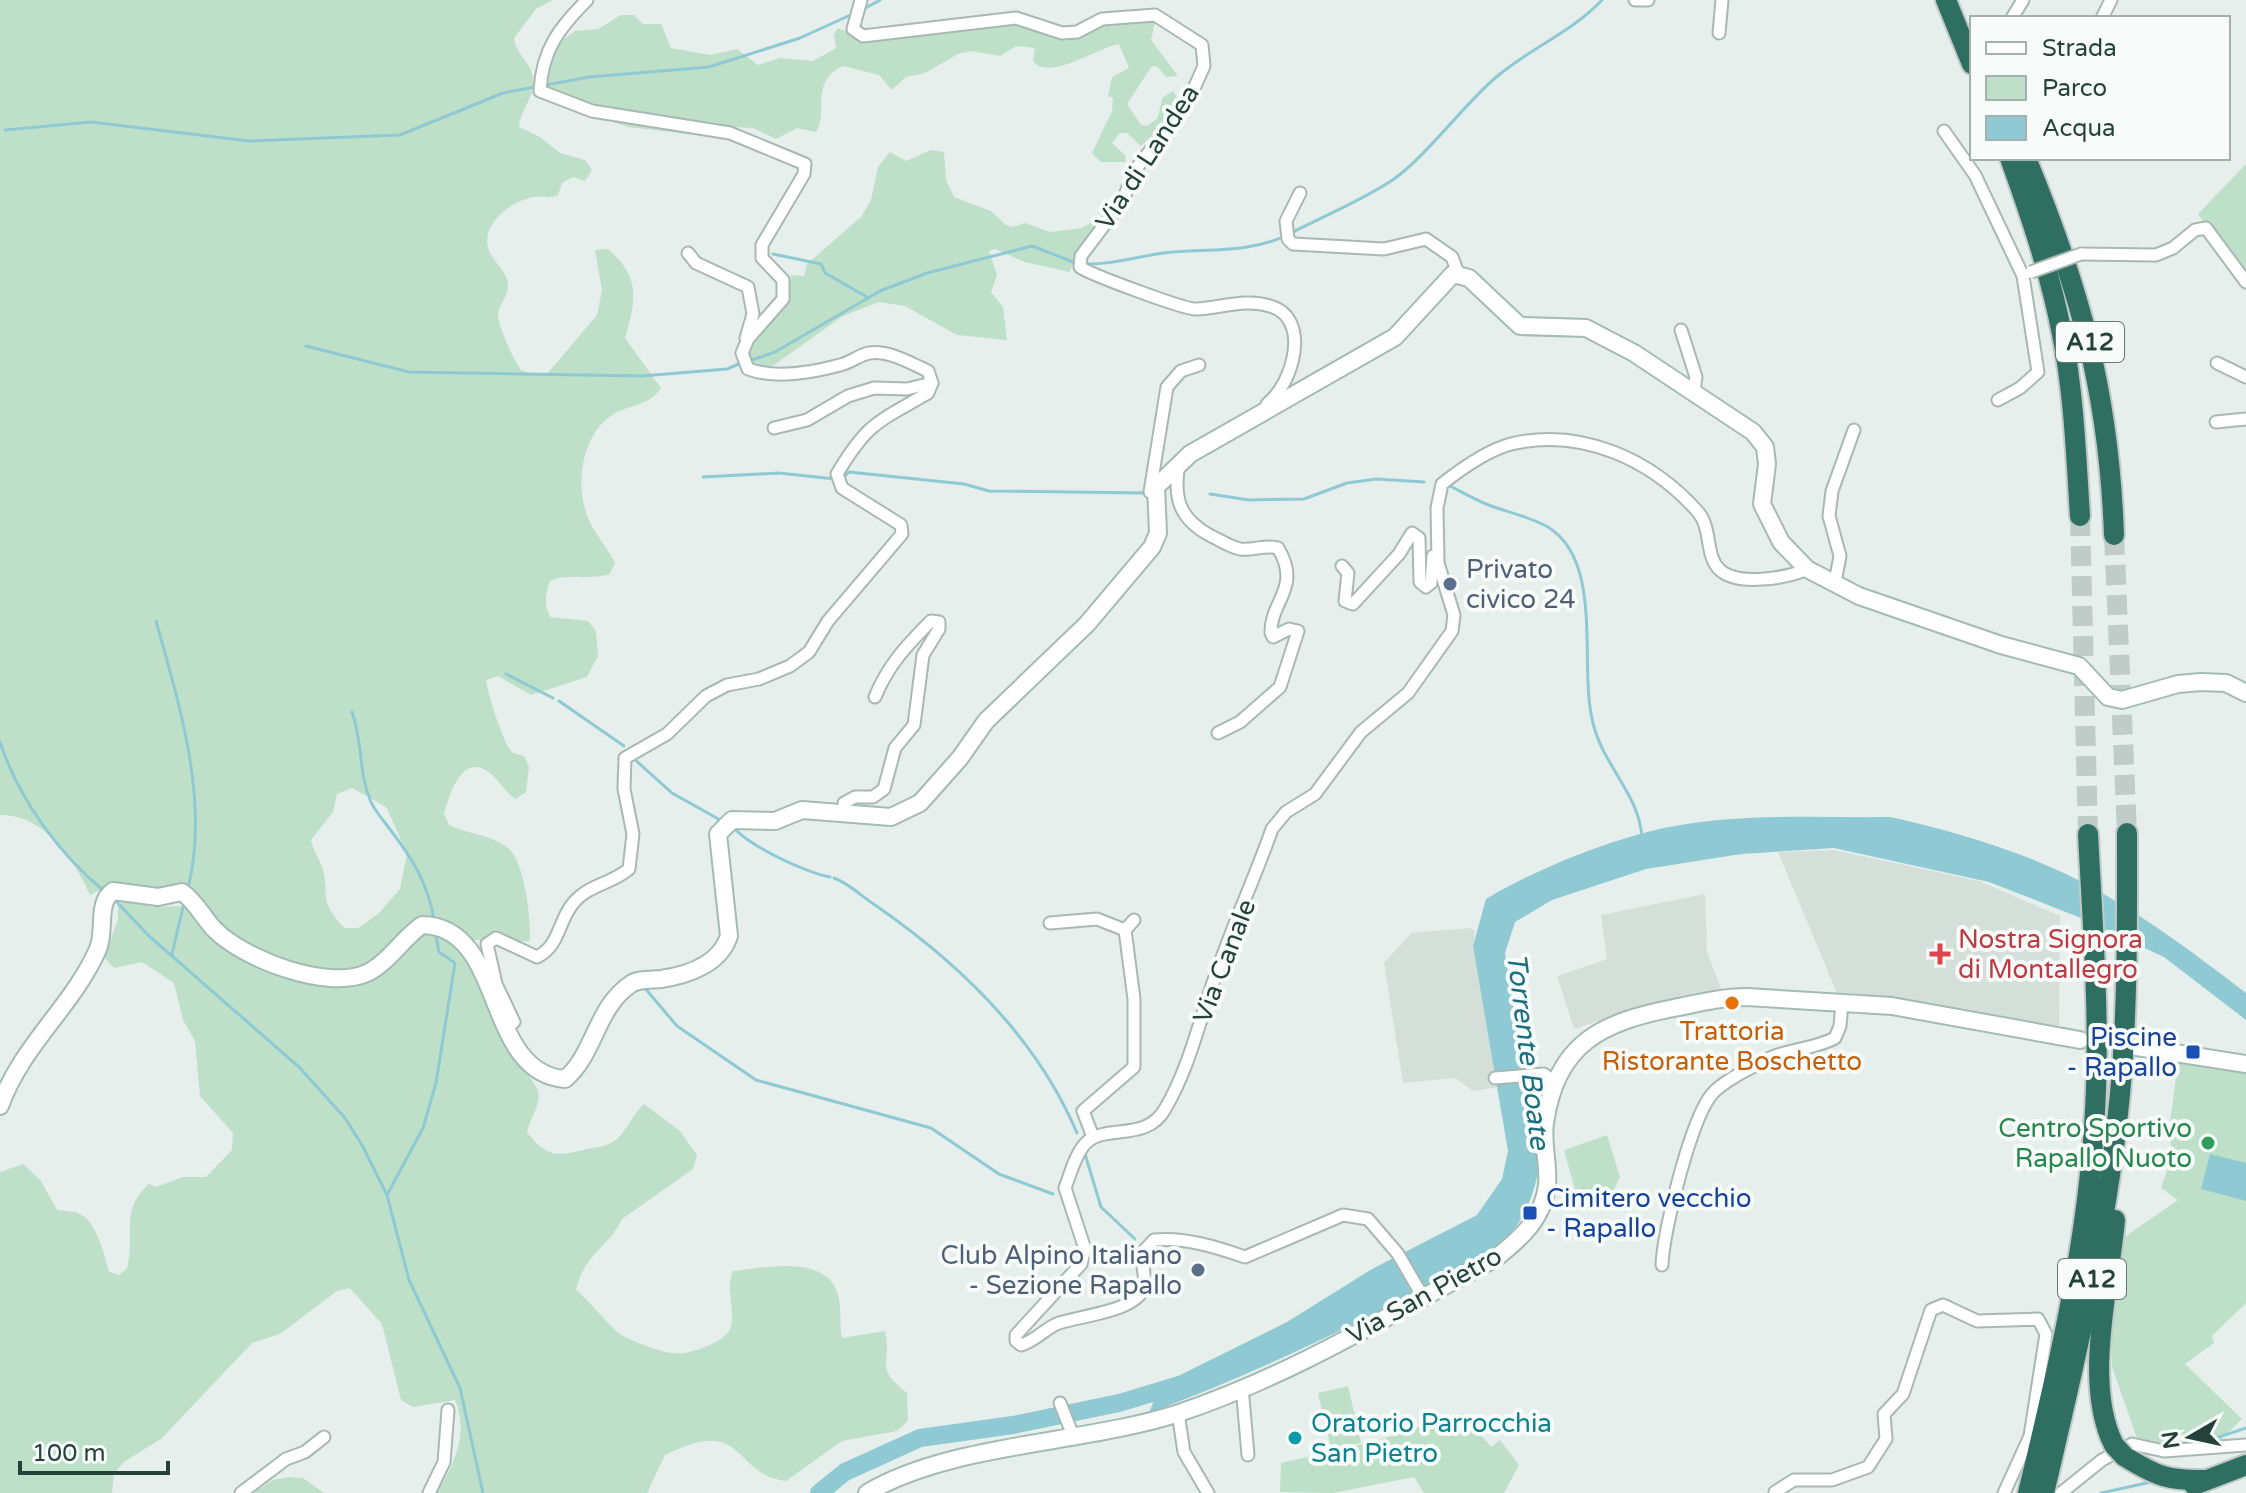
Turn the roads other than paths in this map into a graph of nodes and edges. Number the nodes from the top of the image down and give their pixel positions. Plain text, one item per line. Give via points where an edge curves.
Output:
1 (587, 0) edge
2 (861, 0) edge
3 (1635, 0) edge
4 (1648, 0) edge
5 (1722, 0) edge
6 (1946, 0) edge
7 (1960, 0) edge
8 (1970, 24) edge
9 (1719, 33) dead end
10 (1970, 59) edge
11 (1944, 131) dead end
12 (2011, 160) edge
13 (2027, 160) edge
14 (1300, 193) dead end
15 (688, 253) dead end
16 (1458, 273) junction
17 (2027, 274) junction
18 (2246, 282) edge
19 (1681, 330) dead end
20 (745, 346) junction
21 (2217, 363) dead end
22 (1199, 365) dead end
23 (2246, 377) edge
24 (932, 383) junction
25 (1694, 391) junction
26 (1998, 400) dead end
27 (2246, 419) edge
28 (2216, 422) dead end
29 (1246, 423) junction
30 (774, 428) dead end
31 (1854, 430) dead end
32 (1179, 463) junction
33 (1155, 502) junction
34 (2080, 516) tunnel mouth
35 (2114, 535) tunnel mouth
36 (1438, 556) junction
37 (1342, 566) dead end
38 (1807, 569) junction
39 (1835, 582) junction
40 (2246, 693) edge
41 (875, 697) dead end
42 (1218, 733) dead end
43 (845, 811) junction
44 (2127, 833) tunnel mouth
45 (2088, 834) tunnel mouth
46 (1134, 920) dead end
47 (1050, 923) dead end
48 (1125, 930) junction
49 (1842, 1003) junction
50 (507, 1027) junction
51 (2080, 1040) dead end
52 (2137, 1047) dead end
53 (2246, 1064) edge
54 (1495, 1078) dead end
55 (1554, 1082) junction
56 (2120, 1092) junction
57 (0, 1106) edge
58 (1093, 1137) junction
59 (1662, 1265) dead end
60 (1421, 1295) junction
61 (1239, 1391) junction
62 (1062, 1407) dead end
63 (448, 1410) dead end
64 (1178, 1413) junction
65 (324, 1437) dead end
66 (1074, 1438) junction
67 (2246, 1445) edge
68 (1248, 1455) dead end
69 (2043, 1464) junction
70 (2246, 1465) edge
71 (2246, 1471) edge
72 (2201, 1488) edge
73 (1775, 1492) edge
74 (241, 1493) edge
75 (429, 1493) edge
76 (867, 1493) edge
77 (1208, 1493) edge
78 (2004, 1493) edge
79 (2028, 1493) edge
80 (2044, 1493) edge
81 (2061, 1493) edge
82 (2174, 1493) edge

1 - 20 street via 556,31 541,68 540,91 592,111 730,133 805,164 762,245 762,258 783,280 783,299
2 - 29 street, Via di Landea via 853,29 863,36 1016,18 1062,33 1077,32 1102,19 1155,15 1202,45 1204,66 1187,104 1135,170 1123,200 1081,256 1080,267 1176,306 1270,305 1286,314 1294,327 1295,353 1275,398 1252,411
3 - 4 street
5 - 9 street
6 - 10 highway
7 - 8 highway
11 - 17 street via 1975,175
12 - 34 highway, A12 via 2038,236 2062,334
13 - 35 highway, A12 via 2087,328 2103,397
14 - 16 street via 1286,221 1293,244 1384,249 1426,239 1452,257
15 - 20 street via 696,263 748,287 753,314
16 - 25 street via 1520,326 1586,328
16 - 29 street via 1395,337
17 - 18 street, bridge via 2081,254 2156,255 2206,228
17 - 26 street via 2038,372
19 - 25 street via 1696,377
20 - 24 street via 748,369 764,375 841,365 869,353 893,356 928,371
21 - 23 street
22 - 33 street via 1181,371 1167,387 1149,491
24 - 30 street via 874,388 807,420
24 - 50 street via 928,393 879,419 858,439 837,474 842,488 901,525 902,534 890,551 828,621 809,652 790,666 706,696 667,734 625,758 624,789 633,834 629,869 590,887 571,907 549,951 537,957 496,938 487,944 496,984 514,1022
25 - 38 street via 1753,432 1765,447 1762,504 1781,542
27 - 28 street
29 - 32 street
31 - 39 street via 1832,491 1829,516 1840,556
32 - 33 street via 1156,487
32 - 42 street via 1175,497 1194,527 1239,549 1278,548 1287,572 1271,633 1273,637 1289,629 1298,631 1280,687 1240,722
33 - 43 street via 1158,533 1152,547 1087,624 986,721 920,803 891,817
36 - 37 street via 1431,556 1431,583 1426,587 1420,582 1419,538 1412,533 1353,604 1345,601 1348,573
36 - 38 street, Via Canale via 1442,484 1507,445 1567,442 1640,462 1668,483 1701,515 1714,561 1728,575 1768,580
36 - 58 street, Via Canale via 1454,615 1452,631 1408,693 1361,732 1315,794 1286,812 1272,829 1164,1111 1149,1125
38 - 39 street
39 - 40 street via 1883,606 2079,666 2108,697 2122,700 2201,682 2226,683
41 - 43 street via 901,651 931,621 939,622 923,655 914,725 895,748 884,789 844,803
43 - 50 street via 802,810 775,821 732,820 718,834 729,936 724,952 708,964 666,978 633,982 615,998 577,1069 565,1079 534,1069
44 - 56 highway, A12
45 - 69 highway, A12 via 2097,1067 2094,1130 2078,1266
46 - 48 street
47 - 48 street via 1097,919
48 - 58 street via 1134,999 1134,1067 1083,1111
49 - 51 street, Via San Pietro via 1892,1006
49 - 55 street, Via San Pietro via 1729,997 1635,1015 1600,1029 1571,1053
49 - 59 street via 1835,1038 1772,1057 1714,1092 1705,1104 1670,1212
50 - 57 street via 462,937 442,925 422,925 371,972 328,978 275,966 237,947 182,892 158,897 113,891 104,900 99,947 14,1071
52 - 53 street
54 - 55 street via 1544,1074
55 - 60 street, Via San Pietro via 1544,1126 1547,1185 1534,1223 1496,1258
56 - 69 highway, A12 via 2097,1257
56 - 72 highway via 2119,1165 2098,1388 2102,1417 2119,1450 2155,1475
58 - 60 street via 1083,1146 1065,1188 1085,1249 1081,1264 1016,1335 1021,1345 1060,1322 1122,1307 1139,1297 1144,1286 1141,1254 1154,1240 1169,1238 1245,1257 1343,1215 1368,1219 1398,1254
60 - 61 street, Via San Pietro
61 - 64 street, Via San Pietro
61 - 68 street
62 - 66 street
63 - 75 street via 444,1462
64 - 66 street, Via San Pietro
64 - 77 street via 1184,1452
65 - 74 street
66 - 76 street, Via San Pietro via 943,1463
67 - 81 street via 2164,1451 2132,1444
69 - 79 highway, A12
69 - 80 highway, A12
70 - 72 highway
71 - 72 highway
72 - 82 highway
73 - 78 street via 1794,1480 1847,1477 1874,1462 1886,1439 1884,1414 1903,1394 1931,1310 1943,1305 1977,1321 2038,1319 2046,1334 2030,1436

